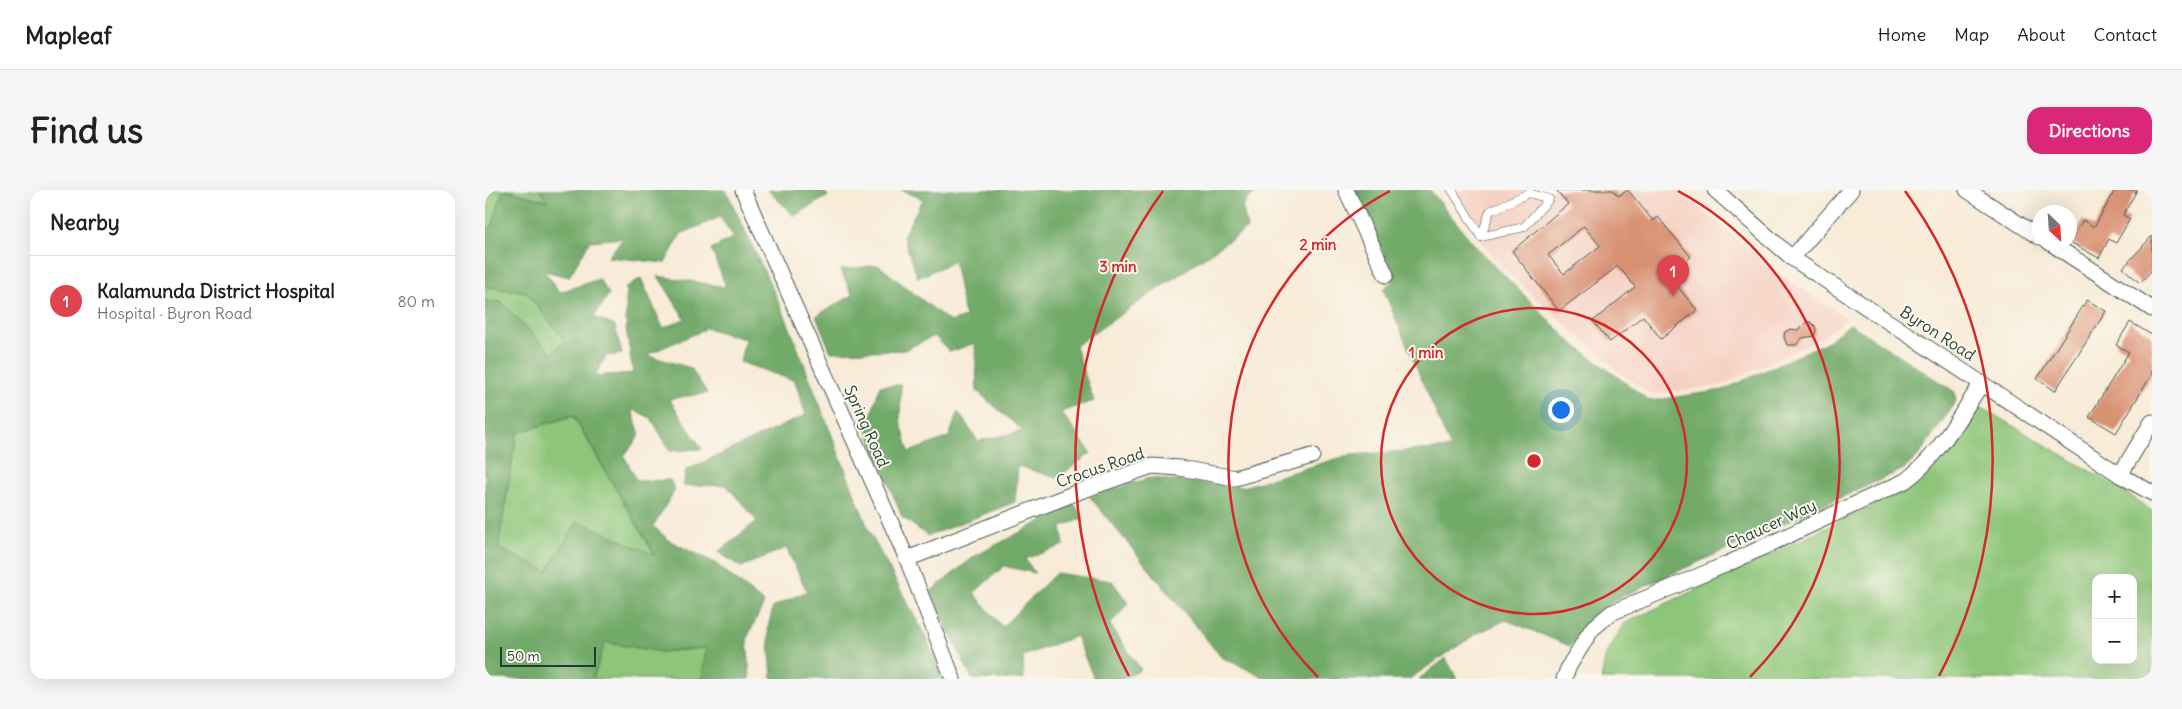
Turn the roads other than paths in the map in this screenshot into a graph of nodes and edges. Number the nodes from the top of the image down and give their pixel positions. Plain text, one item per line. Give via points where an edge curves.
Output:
1 (743, 190) edge
2 (1346, 190) edge
3 (1452, 190) edge
4 (1715, 190) edge
5 (1851, 190) edge
6 (1967, 190) edge
7 (2032, 232) edge
8 (1481, 237) junction
9 (2061, 250) edge
10 (1791, 258) junction
11 (1386, 275) dead end
12 (2152, 309) edge
13 (1982, 383) junction
14 (2152, 422) edge
15 (1312, 456) dead end
16 (2120, 475) junction
17 (2152, 494) edge
18 (907, 560) junction
19 (953, 679) edge
20 (1564, 679) edge

1 - 18 street, Spring Road
2 - 11 street
3 - 8 lane
4 - 10 street, Byron Road
5 - 10 street
6 - 7 street
8 - 8 lane via 1525,227 1549,199 1529,192 1489,211
9 - 12 street
10 - 13 street, Byron Road
13 - 16 street, Byron Road
13 - 20 street, Chaucer Way via 1938,449 1920,470 1905,481 1611,613 1592,629
14 - 16 street
15 - 18 street, Crocus Road via 1235,478 1152,466
16 - 17 street, Byron Road
18 - 19 street, Spring Road

